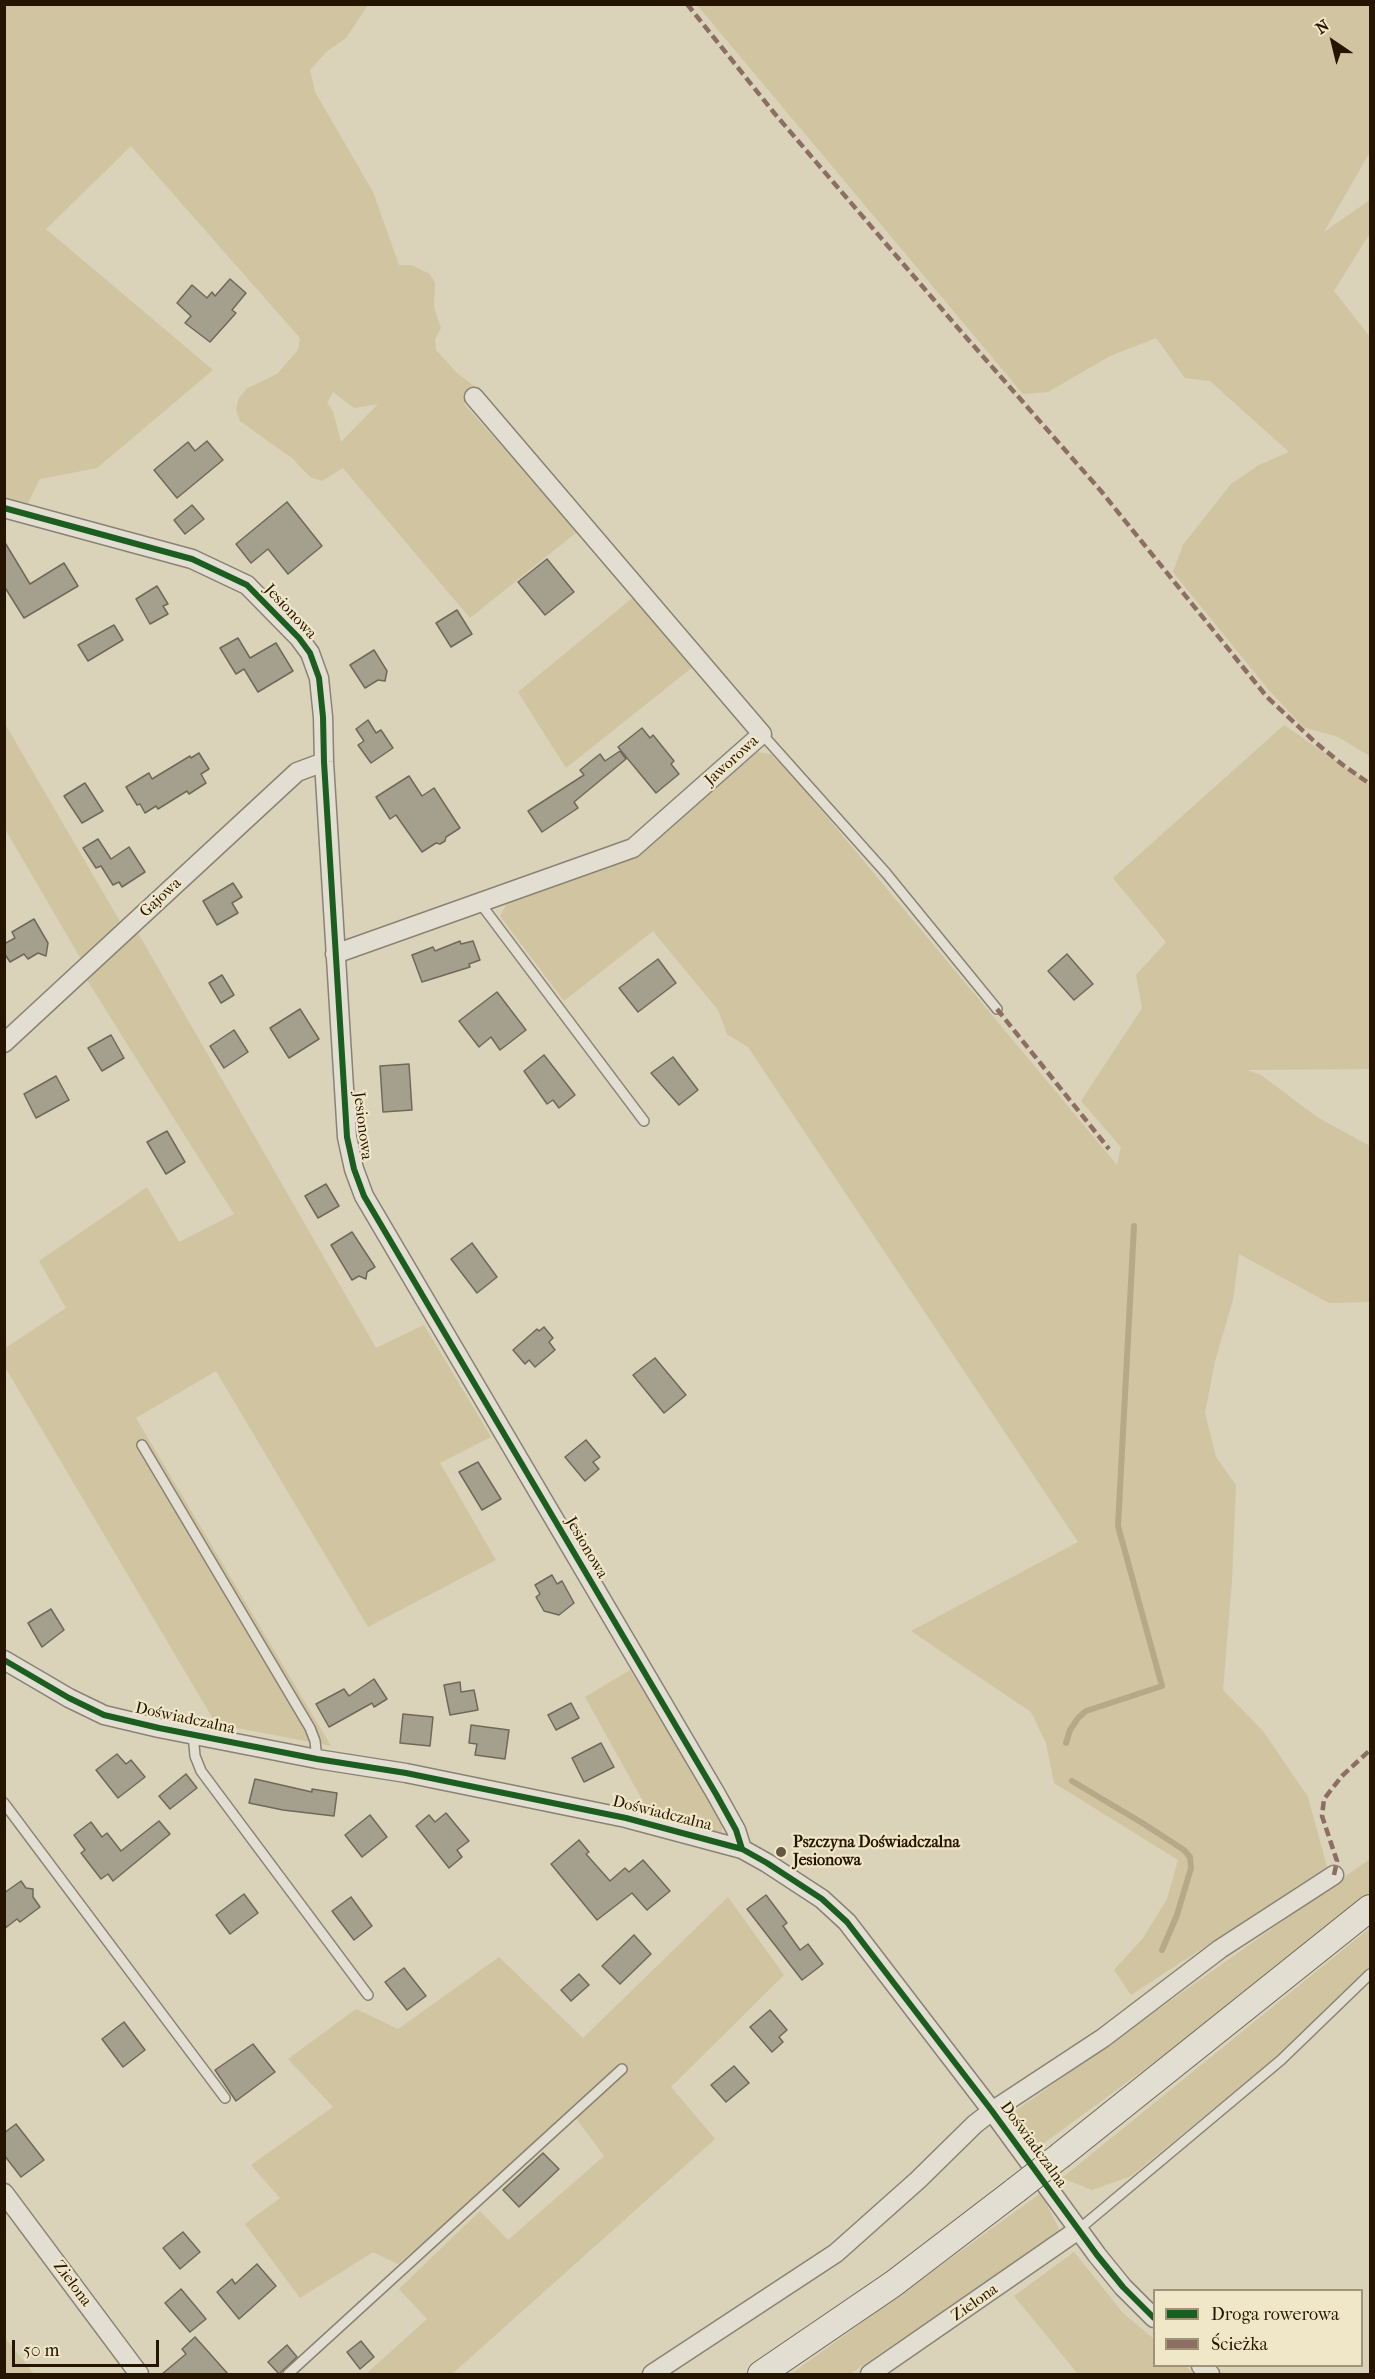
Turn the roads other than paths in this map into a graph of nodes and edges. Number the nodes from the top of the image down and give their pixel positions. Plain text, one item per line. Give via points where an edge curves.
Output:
1 (474, 397) dead end
2 (4, 508) edge
3 (762, 734) junction
4 (324, 762) junction
5 (480, 903) junction
6 (335, 954) junction
7 (997, 1008) dead end
8 (4, 1043) edge
9 (644, 1121) dead end
10 (142, 1445) dead end
11 (7, 1666) edge
12 (193, 1734) junction
13 (317, 1759) junction
14 (4, 1803) edge
15 (742, 1850) junction
16 (1334, 1875) dead end
17 (1371, 1908) edge
18 (1371, 1974) edge
19 (368, 1995) dead end
20 (622, 2070) dead end
21 (225, 2098) dead end
22 (992, 2111) junction
23 (4, 2193) edge
24 (1078, 2230) junction
25 (1153, 2316) edge
26 (139, 2374) edge
27 (288, 2374) edge
28 (652, 2374) edge
29 (761, 2374) edge
30 (870, 2374) edge

1 - 3 street, Jaworowa
2 - 4 street, Jesionowa via 192,559 247,585 300,638 316,664
3 - 5 street, Jaworowa via 633,848
3 - 7 lane via 886,873
4 - 6 street, Jesionowa
4 - 8 street, Gajowa via 297,772
5 - 6 street, Jaworowa
5 - 9 lane
6 - 15 street, Jesionowa via 347,1137 364,1196 716,1794
10 - 13 lane via 310,1728
11 - 12 street, Doświadczalna via 104,1715
12 - 13 street, Doświadczalna
12 - 19 lane via 201,1771
13 - 15 street, Doświadczalna via 626,1818
14 - 21 lane
15 - 22 street, Doświadczalna via 804,1886 847,1922
16 - 22 street via 1220,1949 1103,2038
17 - 29 main road, bridge via 893,2284
18 - 24 lane via 1281,2060
20 - 27 lane
22 - 24 street, Doświadczalna
22 - 28 street via 836,2253
23 - 26 street, Zielona
24 - 25 street, Doświadczalna via 1123,2287
24 - 30 street, Zielona

